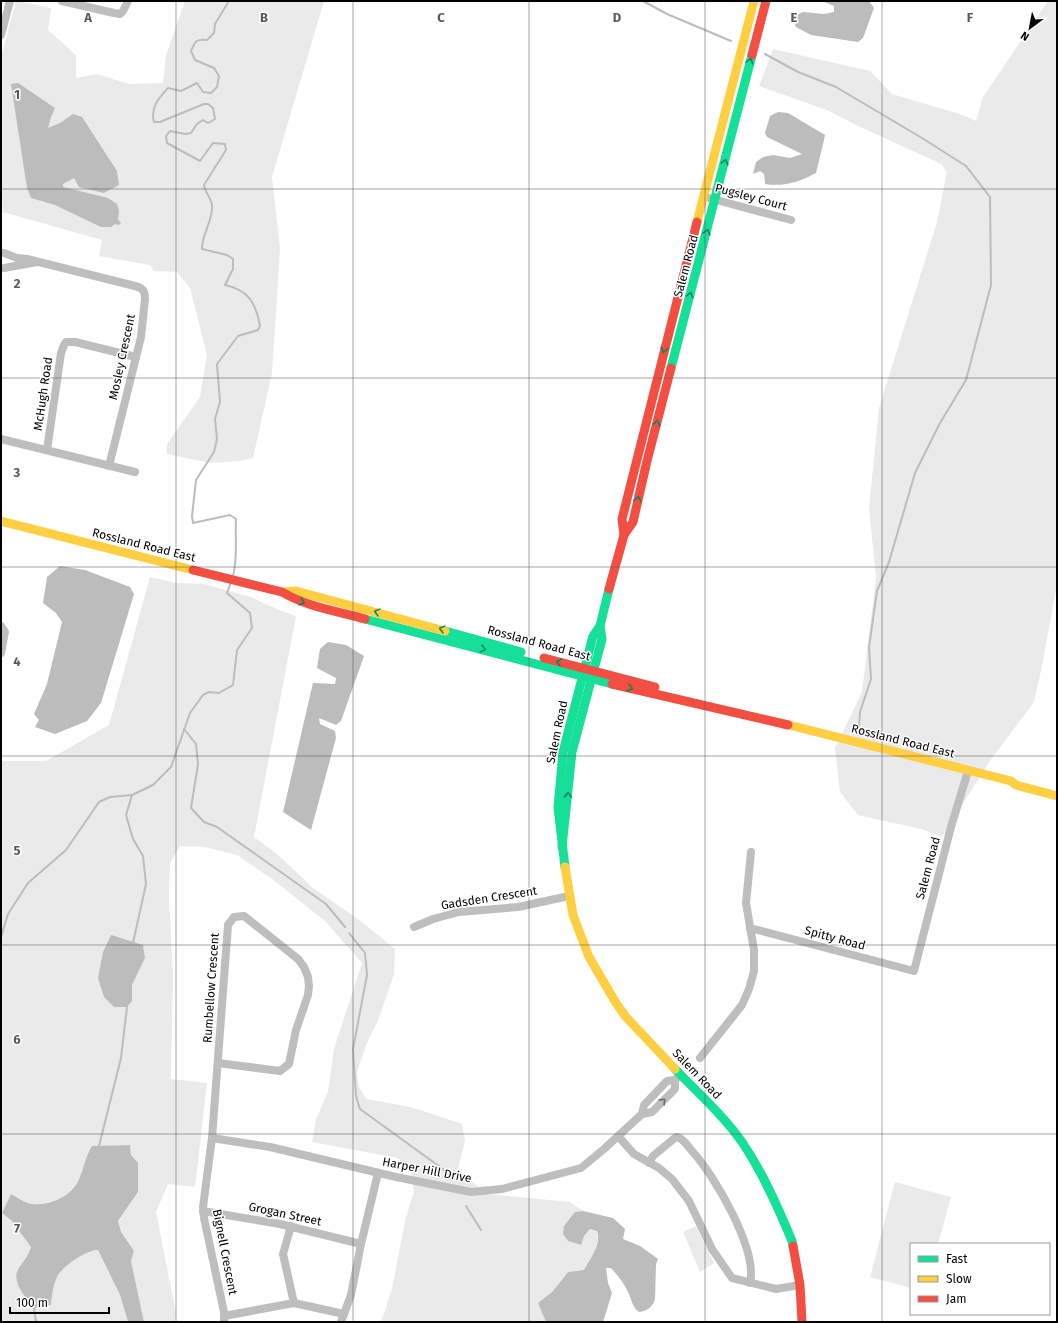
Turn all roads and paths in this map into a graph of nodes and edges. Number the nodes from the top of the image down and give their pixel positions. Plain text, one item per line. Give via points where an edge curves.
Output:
1 (10, 1) edge
2 (62, 1) edge
3 (128, 1) edge
4 (754, 1) edge
5 (766, 1) edge
6 (1, 35) edge
7 (704, 197) junction
8 (715, 200) junction
9 (791, 220) dead end
10 (2, 250) edge
11 (38, 262) junction
12 (2, 271) edge
13 (136, 357) junction
14 (1, 439) edge
15 (47, 450) junction
16 (109, 466) junction
17 (135, 472) dead end
18 (1, 521) edge
19 (624, 535) junction
20 (1, 626) edge
21 (1, 653) edge
22 (588, 673) junction
23 (968, 771) junction
24 (1011, 781) junction
25 (1057, 789) edge
26 (1057, 796) edge
27 (751, 852) dead end
28 (569, 896) junction
29 (414, 927) dead end
30 (750, 928) junction
31 (914, 971) joint
32 (700, 1058) dead end
33 (218, 1063) junction
34 (678, 1077) junction
35 (618, 1136) junction
36 (212, 1138) junction
37 (649, 1163) junction
38 (378, 1173) junction
39 (203, 1211) junction
40 (291, 1226) junction
41 (361, 1244) junction
42 (750, 1283) junction
43 (800, 1285) junction
44 (294, 1303) junction
45 (343, 1318) edge
46 (224, 1319) edge
47 (802, 1322) edge

1 - 6 street
2 - 3 street via 120,14
4 - 7 main road, Salem Road
8 -> 5 main road, Salem Road
7 - 8 street, Pugsley Court
7 -> 19 main road, Salem Road via 622,519
8 - 9 street, Pugsley Court
19 -> 8 main road, Salem Road via 633,522
10 - 11 street, Mosley Crescent via 17,258
10 - 12 street via 6,260
11 - 12 street, Mosley Crescent
11 - 13 street, Mosley Crescent via 141,288 145,292 145,299
13 - 15 street, McHugh Road via 66,342 61,353
13 - 16 street, Mosley Crescent
14 - 15 street
15 - 16 street
16 - 17 street
18 - 22 main road, Rossland Road East via 282,592 307,604
19 - 22 main road, Salem Road via 600,626 602,639
20 - 21 street via 5,632
22 - 23 main road, Rossland Road East
22 - 28 main road, Salem Road via 563,752 558,808
23 - 24 main road, Rossland Road East
23 - 31 street, Salem Road
24 - 25 main road, Rossland Road East via 1016,779
24 - 26 main road, Rossland Road East via 1016,785
27 - 30 street via 746,903
28 - 29 street, Gadsden Crescent via 518,908 459,912
28 - 34 main road, Salem Road via 573,915 589,957 616,1003
30 - 31 street, Spitty Road
30 - 32 street via 754,971 749,989 742,1005
33 - 33 street, Rumbellow Crescent via 280,1071 288,1064 308,995 308,977 298,959 244,916 234,916 228,925
33 - 36 street, Rumbellow Crescent
34 - 35 street, Harper Hill Drive via 673,1092 652,1112 642,1114
34 - 43 main road, Salem Road via 719,1115 741,1141 760,1171 792,1241
35 - 37 street via 634,1154
35 - 38 street, Harper Hill Drive via 581,1168 502,1189 471,1192
36 - 38 street, Harper Hill Drive via 270,1147
36 - 39 street, Bignell Crescent
37 - 42 street via 672,1179 689,1201 712,1249 729,1275
37 - 42 street via 653,1156 676,1137 682,1139 696,1155 719,1188 737,1225 752,1275
38 - 41 street
39 - 40 street, Grogan Street
39 - 46 street, Bignell Crescent
40 - 41 street, Grogan Street
40 - 44 street via 283,1254
41 - 45 street via 351,1295
42 - 43 street via 776,1289
43 - 47 main road, Salem Road
44 - 45 street
44 - 46 street

